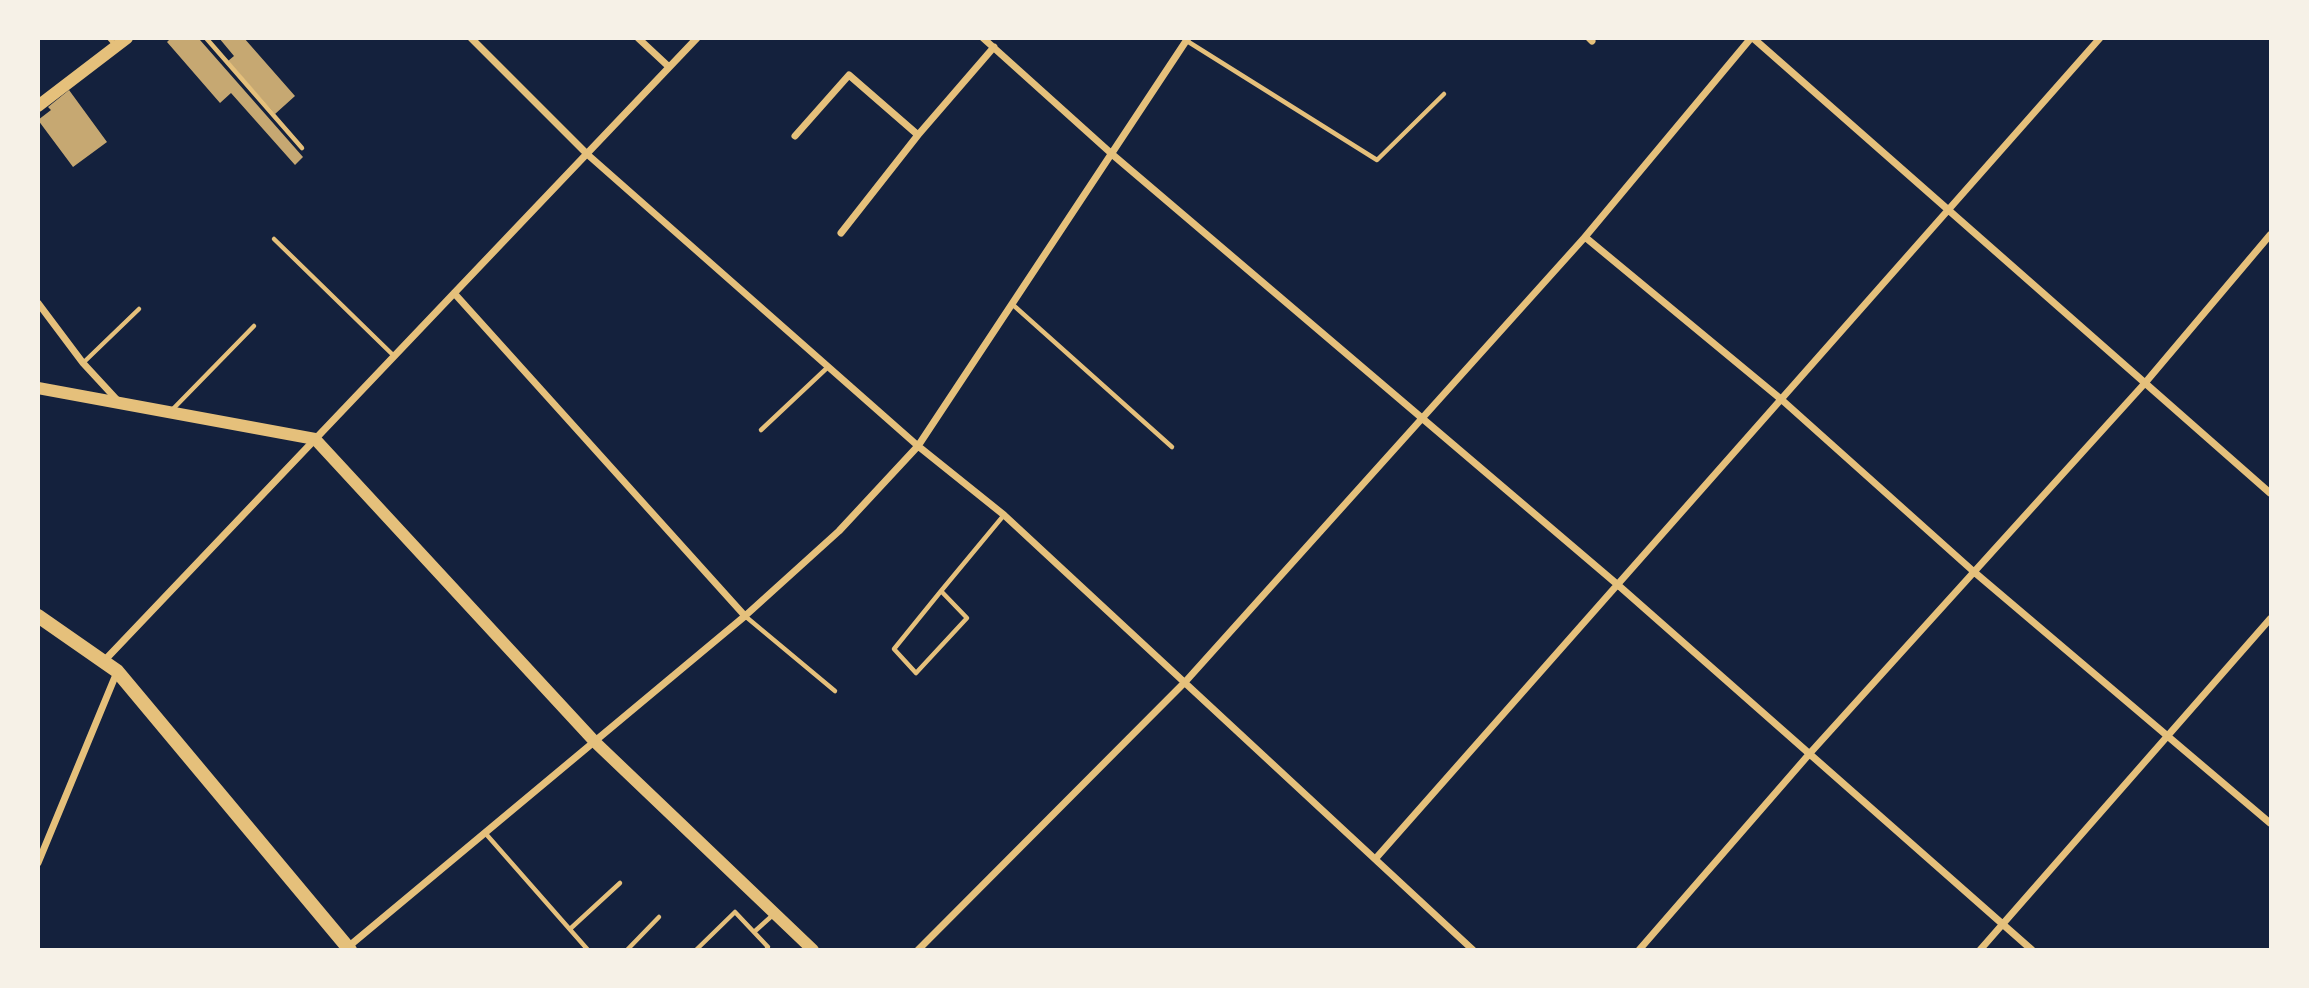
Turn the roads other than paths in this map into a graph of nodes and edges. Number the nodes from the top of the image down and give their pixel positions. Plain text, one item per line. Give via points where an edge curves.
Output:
1 (127, 38) edge
2 (206, 38) edge
3 (471, 38) edge
4 (638, 38) edge
5 (697, 38) edge
6 (983, 38) edge
7 (1752, 38) edge
8 (2100, 38) edge
9 (1187, 40) edge
10 (113, 43) edge
11 (994, 47) junction
12 (668, 66) junction
13 (1444, 94) dead end
14 (38, 106) edge
15 (918, 135) junction
16 (795, 136) dead end
17 (302, 148) dead end
18 (587, 154) junction
19 (1113, 155) junction
20 (1949, 211) junction
21 (841, 233) dead end
22 (2270, 235) edge
23 (1585, 237) junction
24 (275, 239) dead end
25 (454, 293) junction
26 (38, 303) edge
27 (1012, 303) junction
28 (139, 309) dead end
29 (254, 326) dead end
30 (394, 356) junction
31 (83, 363) junction
32 (828, 367) junction
33 (2145, 383) junction
34 (38, 388) edge
35 (1782, 400) junction
36 (120, 403) junction
37 (170, 412) junction
38 (1423, 419) junction
39 (761, 430) dead end
40 (315, 439) junction
41 (918, 446) junction
42 (1172, 447) dead end
43 (2270, 494) edge
44 (1004, 515) junction
45 (1973, 571) junction
46 (1619, 584) junction
47 (941, 591) junction
48 (38, 616) edge
49 (745, 616) junction
50 (2270, 619) edge
51 (104, 661) junction
52 (117, 671) junction
53 (1186, 681) junction
54 (835, 691) dead end
55 (2169, 735) junction
56 (595, 742) junction
57 (1811, 752) junction
58 (2270, 823) edge
59 (486, 834) junction
60 (1377, 857) junction
61 (38, 863) edge
62 (620, 883) dead end
63 (775, 913) junction
64 (659, 917) dead end
65 (2003, 923) junction
66 (570, 929) junction
67 (754, 932) junction
68 (347, 949) edge
69 (768, 949) edge
70 (588, 950) edge
71 (627, 950) edge
72 (696, 950) edge
73 (813, 950) edge
74 (918, 950) edge
75 (1473, 950) edge
76 (1640, 950) edge
77 (1980, 950) edge
78 (2032, 950) edge

1 - 10 street
2 - 17 lane
3 - 18 street
4 - 12 street
5 - 12 street
6 - 11 street
7 - 20 street
7 - 23 street
8 - 20 street
9 - 13 lane via 1377,160
9 - 19 street
10 - 14 street
11 - 15 street
11 - 19 street
12 - 18 street
15 - 16 street via 849,75
15 - 21 street
18 - 25 street
18 - 32 street
19 - 27 street
19 - 38 street
20 - 33 street
20 - 35 street
22 - 33 street
23 - 35 street
23 - 38 street
24 - 30 lane
25 - 30 street
25 - 49 street
26 - 31 street
27 - 41 street
27 - 42 lane
28 - 31 lane
29 - 37 lane
30 - 40 street
31 - 36 street
32 - 39 lane
32 - 41 street
33 - 43 street
33 - 45 street
34 - 36 street
35 - 45 street
35 - 46 street
36 - 37 street
37 - 40 street
38 - 46 street
38 - 53 street
40 - 51 street
40 - 56 street
41 - 44 street
41 - 49 street via 839,531
44 - 47 lane
44 - 53 street
45 - 55 street
45 - 57 street
46 - 57 street
46 - 60 street
47 - 47 lane via 894,649 916,673 967,618
48 - 51 main road
49 - 54 lane
49 - 56 street
50 - 55 street
51 - 52 main road
52 - 61 street
52 - 68 main road
53 - 60 street
53 - 74 street
55 - 58 street
55 - 65 street
56 - 59 street
56 - 63 street
57 - 65 street
57 - 76 street
59 - 66 lane
59 - 68 street
60 - 75 street
62 - 66 lane
63 - 67 lane
63 - 73 street
64 - 71 lane
65 - 77 street
65 - 78 street
66 - 70 lane
67 - 69 lane
67 - 72 lane via 735,912

